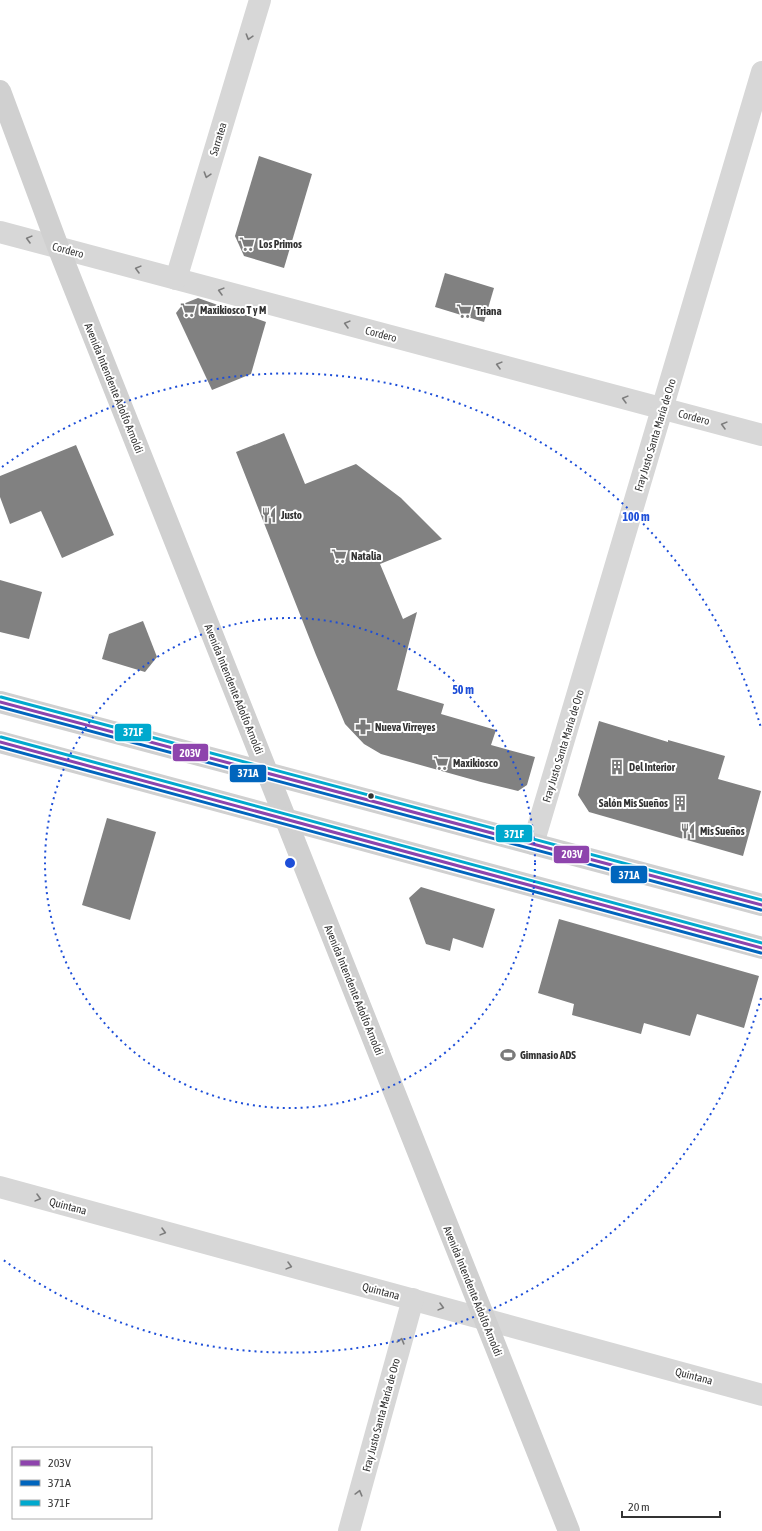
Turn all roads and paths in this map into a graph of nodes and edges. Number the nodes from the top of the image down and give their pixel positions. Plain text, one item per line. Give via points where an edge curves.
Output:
1 (260, 0) edge
2 (762, 72) edge
3 (0, 91) edge
4 (0, 232) edge
5 (58, 247) junction
6 (176, 279) junction
7 (662, 409) junction
8 (762, 435) edge
9 (0, 702) edge
10 (0, 742) edge
11 (268, 774) junction
12 (286, 820) junction
13 (533, 844) junction
14 (762, 905) edge
15 (762, 948) edge
16 (0, 1188) edge
17 (412, 1300) junction
18 (485, 1320) junction
19 (762, 1395) edge
20 (349, 1531) edge
21 (569, 1531) edge

1 -> 6 street, Sarratea
2 - 7 street, Fray Justo Santa María de Oro
3 - 5 main road, Avenida Intendente Adolfo Arnoldi
5 -> 4 street, Cordero
6 -> 5 street, Cordero
5 - 11 main road, Avenida Intendente Adolfo Arnoldi
7 -> 6 street, Cordero
8 -> 7 street, Cordero
7 - 13 street, Fray Justo Santa María de Oro
9 - 11 main road
10 - 12 main road
11 - 12 main road, Avenida Intendente Adolfo Arnoldi
11 - 13 main road
12 - 15 main road
12 - 18 main road, Avenida Intendente Adolfo Arnoldi
13 - 14 main road
16 -> 17 street, Quintana
17 -> 18 street, Quintana
20 -> 17 street, Fray Justo Santa María de Oro
18 - 19 street, Quintana
18 - 21 main road, Avenida Intendente Adolfo Arnoldi

